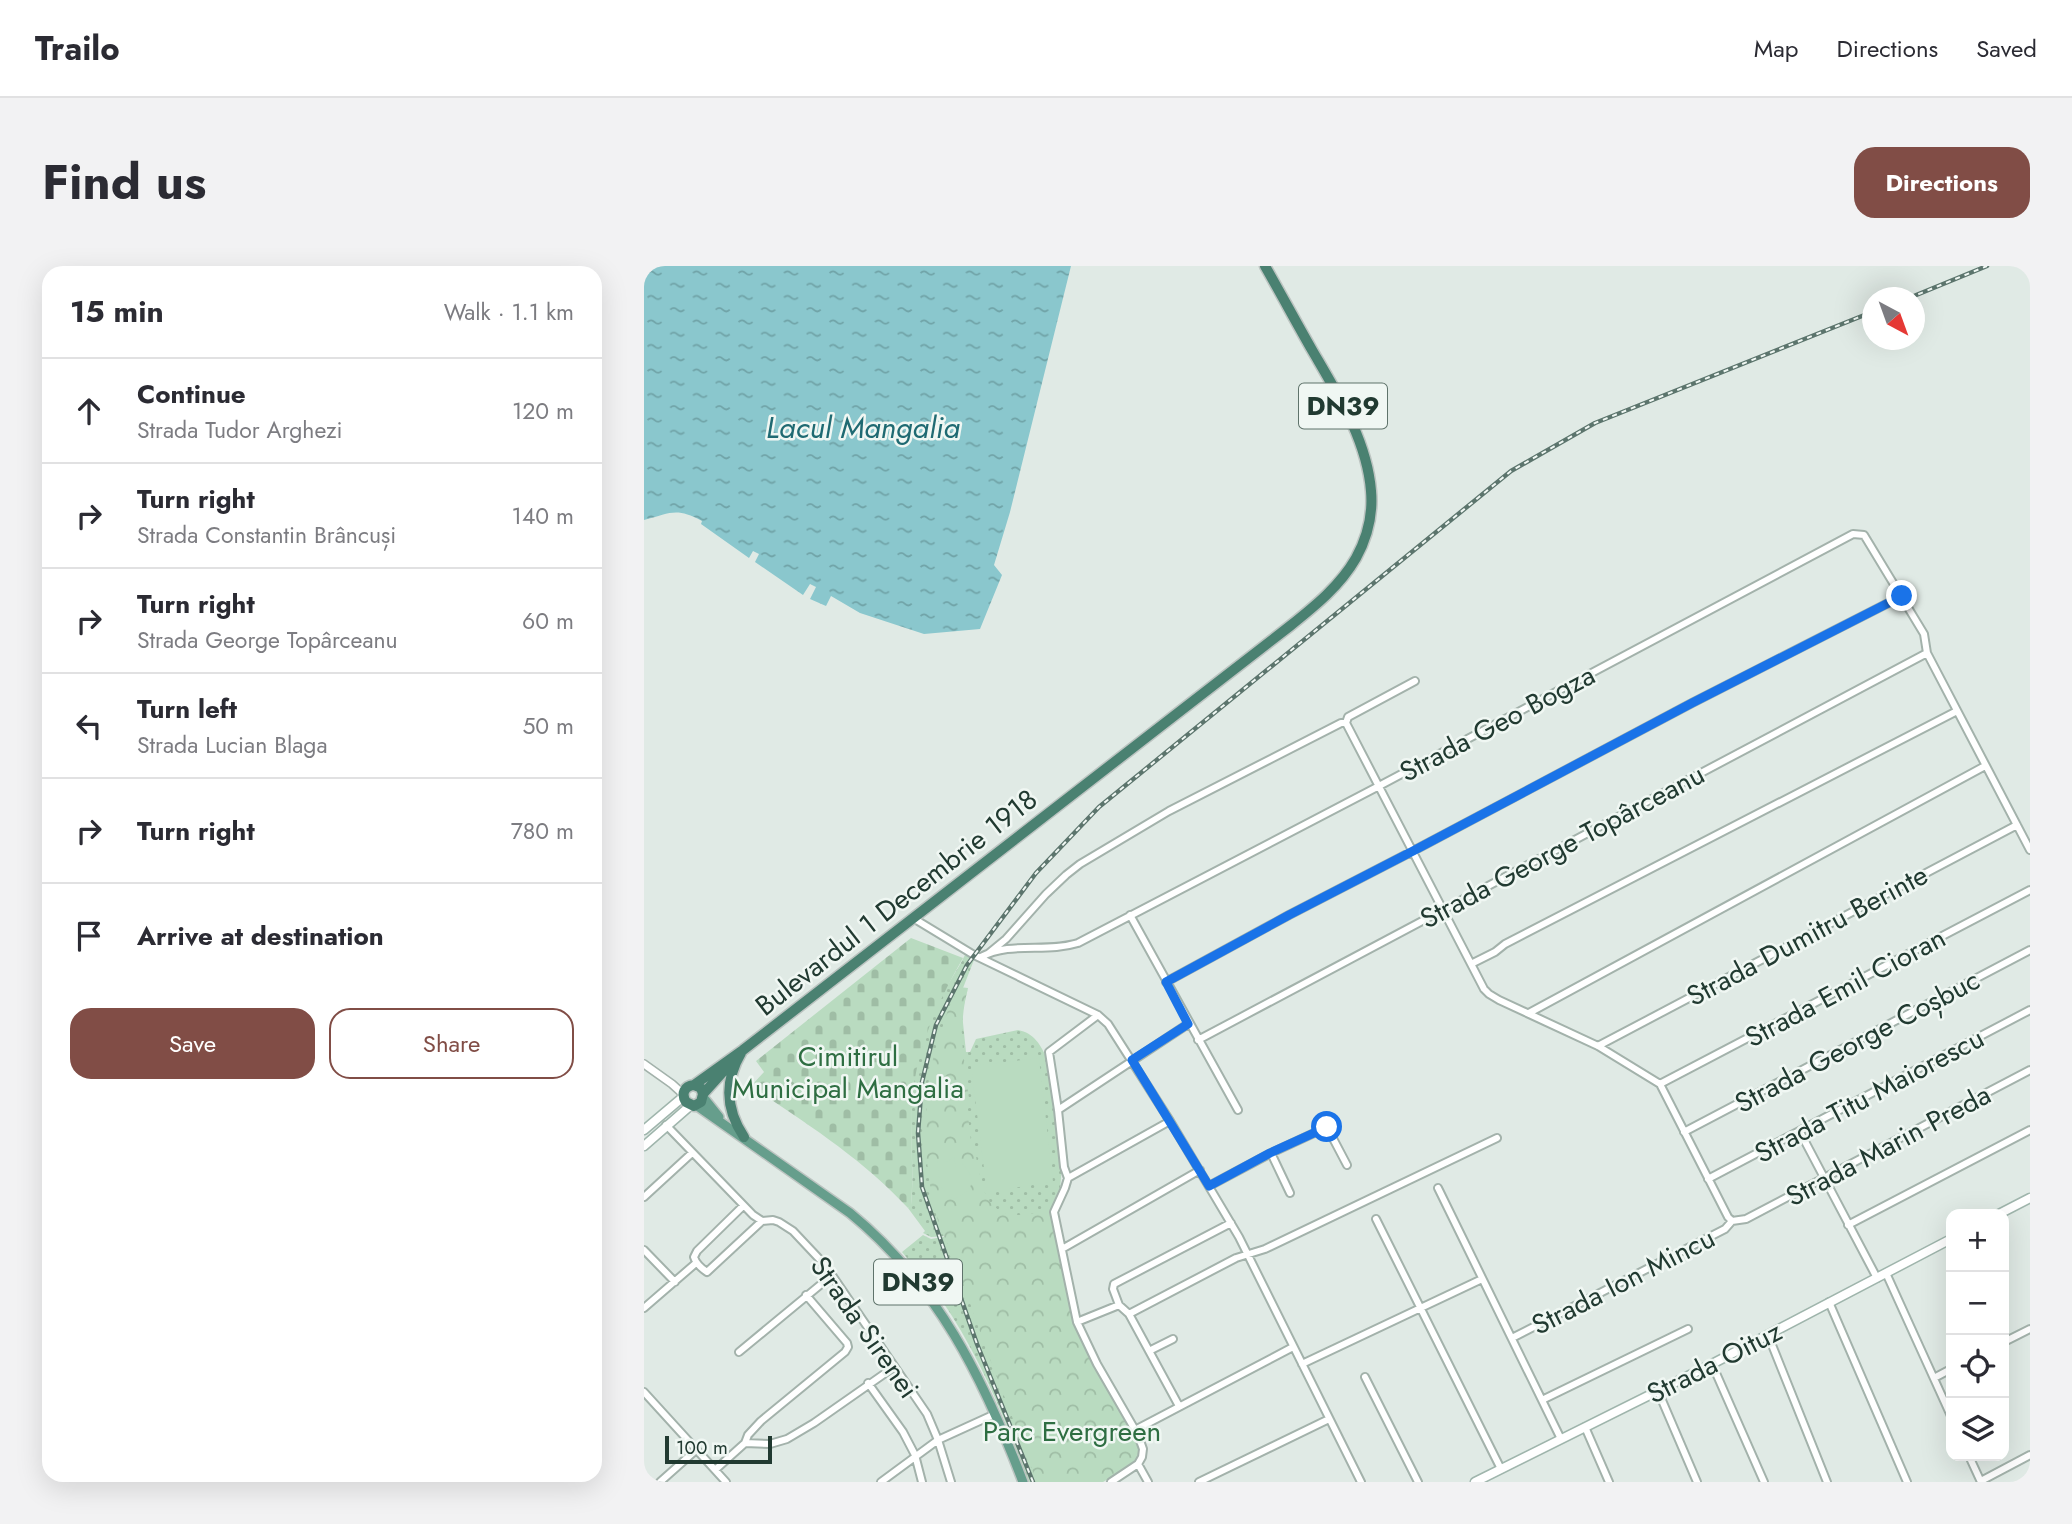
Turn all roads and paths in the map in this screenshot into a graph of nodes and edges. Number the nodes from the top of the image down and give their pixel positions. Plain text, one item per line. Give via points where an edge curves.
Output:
1 (1265, 266) edge
2 (1902, 596) junction
3 (1927, 653) junction
4 (1415, 681) dead end
5 (1957, 711) junction
6 (1346, 723) junction
7 (1985, 766) junction
8 (1379, 786) junction
9 (2017, 825) junction
10 (2030, 850) edge
11 (1413, 851) junction
12 (2030, 890) edge
13 (1443, 909) junction
14 (1130, 915) junction
15 (913, 918) junction
16 (2030, 950) edge
17 (989, 953) junction
18 (981, 957) junction
19 (1471, 964) junction
20 (1166, 982) junction
21 (2030, 1010) edge
22 (1530, 1013) junction
23 (1098, 1015) junction
24 (1188, 1024) junction
25 (1198, 1040) junction
26 (1598, 1045) junction
27 (743, 1050) junction
28 (1132, 1060) junction
29 (644, 1064) edge
30 (2030, 1070) edge
31 (1660, 1084) junction
32 (687, 1091) junction
33 (699, 1101) junction
34 (1238, 1110) dead end
35 (1058, 1111) junction
36 (1170, 1121) junction
37 (666, 1125) junction
38 (644, 1130) edge
39 (2030, 1130) edge
40 (1684, 1132) junction
41 (1800, 1132) junction
42 (744, 1138) junction
43 (1497, 1138) dead end
44 (644, 1146) edge
45 (691, 1153) junction
46 (1270, 1153) junction
47 (1347, 1166) dead end
48 (1200, 1170) junction
49 (1068, 1178) junction
50 (1708, 1179) junction
51 (1823, 1179) junction
52 (1209, 1186) junction
53 (1438, 1188) dead end
54 (1290, 1193) dead end
55 (644, 1197) edge
56 (2030, 1198) edge
57 (743, 1206) junction
58 (2008, 1209) edge
59 (1376, 1219) dead end
60 (762, 1221) junction
61 (1732, 1221) junction
62 (1231, 1223) junction
63 (1849, 1225) junction
64 (1946, 1242) edge
65 (1062, 1249) junction
66 (644, 1250) edge
67 (1247, 1254) junction
68 (696, 1263) junction
69 (1886, 1273) junction
70 (831, 1276) junction
71 (1877, 1278) junction
72 (1482, 1279) junction
73 (675, 1282) junction
74 (806, 1295) junction
75 (1829, 1303) junction
76 (1119, 1305) junction
77 (1420, 1307) junction
78 (644, 1308) edge
79 (1129, 1314) junction
80 (1077, 1322) junction
81 (1688, 1329) dead end
82 (2030, 1329) edge
83 (1768, 1335) junction
84 (1511, 1338) junction
85 (1173, 1339) dead end
86 (2009, 1340) edge
87 (1293, 1347) junction
88 (1149, 1351) junction
89 (739, 1352) dead end
90 (1302, 1364) junction
91 (1712, 1364) junction
92 (894, 1367) junction
93 (1946, 1372) edge
94 (1366, 1377) dead end
95 (1934, 1378) junction
96 (868, 1383) junction
97 (1658, 1391) junction
98 (644, 1392) edge
99 (1542, 1400) junction
100 (1946, 1405) edge
101 (1179, 1406) junction
102 (995, 1414) junction
103 (1329, 1419) junction
104 (1585, 1427) junction
105 (1135, 1430) junction
106 (1561, 1439) junction
107 (937, 1440) junction
108 (745, 1443) junction
109 (696, 1450) junction
110 (915, 1455) junction
111 (2030, 1455) edge
112 (1971, 1461) edge
113 (1138, 1464) junction
114 (1501, 1469) junction
115 (715, 1470) junction
116 (1494, 1478) edge
117 (660, 1482) edge
118 (726, 1482) edge
119 (881, 1482) edge
120 (922, 1482) edge
121 (951, 1482) edge
122 (1023, 1482) edge
123 (1111, 1482) edge
124 (1148, 1482) edge
125 (1199, 1482) edge
126 (1361, 1482) edge
127 (1418, 1482) edge
128 (1475, 1482) edge
129 (1609, 1482) edge
130 (1697, 1482) edge
131 (1764, 1482) edge
132 (1827, 1482) edge
133 (1907, 1482) edge
134 (1981, 1482) edge

1 - 15 highway, Bulevardul 1 Decembrie 1918 / DN39 via 1330,381 1364,454 1372,507 1357,556 1311,610
2 - 3 street via 1923,634
2 - 8 street, Strada Geo Bogza via 1864,536 1853,534
2 - 11 street
3 - 5 street
3 - 13 street, Strada George Topârceanu
4 - 6 street
5 - 7 street
5 - 19 street
6 - 8 street
6 - 17 street via 1169,811 1080,864
7 - 9 street
7 - 22 street
8 - 11 street
8 - 14 street, Strada Geo Bogza
9 - 10 street
9 - 26 street, Strada Dumitru Berinte
11 - 13 street
11 - 20 street
12 - 31 street, Strada Emil Cioran
13 - 19 street
13 - 25 street, Strada George Topârceanu
14 - 17 street, Strada Geo Bogza via 1062,948 1004,948
14 - 20 street
15 - 18 street
15 - 27 highway, Bulevardul 1 Decembrie 1918 / DN39
16 - 40 street, Strada George Coșbuc
17 - 18 street
18 - 23 street
19 - 22 street via 1489,994
20 - 24 street
21 - 41 street, Strada Titu Maiorescu
22 - 26 street
23 - 28 street via 1116,1033
23 - 35 street via 1049,1052
24 - 25 street
24 - 28 street
25 - 34 street
26 - 31 street
27 - 32 highway, Bulevardul 1 Decembrie 1918 / DN39
27 - 33 highway, Bulevardul 1 Decembrie 1918 / DN39
27 - 42 highway via 729,1087 732,1114
28 - 35 street
28 - 36 street
29 - 32 street
30 - 51 street, Strada Marin Preda
31 - 40 street
32 - 33 highway via 686,1102
32 - 33 highway via 701,1088
32 - 38 main road, Bulevardul 1 Decembrie 1918
33 - 37 main road, Bulevardul 1 Decembrie 1918
33 - 42 main road, DN39
35 - 49 street
36 - 48 street
36 - 49 street
37 - 44 main road, Bulevardul 1 Decembrie 1918
37 - 45 street, Strada Sirenei
39 - 63 street
40 - 50 street
41 - 50 street, Strada Titu Maiorescu
41 - 51 street
42 - 102 main road, DN39 via 850,1213 895,1254 947,1322
43 - 67 street via 1265,1250
45 - 55 street
45 - 57 street, Strada Sirenei
46 - 47 street via 1327,1127
46 - 52 street
46 - 54 street
48 - 52 street
48 - 65 street
49 - 65 street via 1054,1212
50 - 61 street
51 - 61 street, Strada Marin Preda via 1746,1219
51 - 63 street
52 - 62 street
53 - 72 street
56 - 58 main road
57 - 60 street, Strada Sirenei
57 - 68 street via 697,1251
59 - 77 street
60 - 68 street via 707,1272
60 - 70 street, Strada Sirenei via 773,1220 793,1231
61 - 84 street, Strada Ion Mincu via 1725,1229
62 - 67 street
62 - 76 street via 1112,1285
63 - 71 street
64 - 69 main road, Strada Oituz
65 - 80 street
66 - 73 street
67 - 79 street
67 - 87 street
68 - 73 street
69 - 71 main road, Strada Oituz
69 - 95 street
70 - 74 street
70 - 92 street, Strada Sirenei
71 - 75 main road, Strada Oituz
72 - 77 street
72 - 84 street
73 - 78 street
74 - 89 street
74 - 108 street via 848,1347 761,1421
75 - 83 main road, Strada Oituz
75 - 133 street
76 - 79 street
76 - 80 street
77 - 90 street
77 - 114 street
79 - 88 street
80 - 105 street
81 - 99 street
82 - 86 street
83 - 91 main road, Strada Oituz
83 - 132 street
84 - 99 street
85 - 88 street
87 - 90 street
87 - 101 street
88 - 101 street
90 - 103 street
91 - 97 main road, Strada Oituz
91 - 131 street
92 - 96 street
92 - 107 street, Strada Sirenei via 926,1414
93 - 95 street
94 - 127 street
95 - 100 street
96 - 108 street via 787,1438 770,1444
96 - 110 street, Strada Sirenei
97 - 104 main road, Strada Oituz
97 - 130 street
98 - 109 street
99 - 106 street
101 - 105 street
102 - 107 street
102 - 122 main road, DN39
103 - 125 street
103 - 126 street
104 - 106 main road, Strada Oituz
104 - 129 street
105 - 113 street via 1143,1448
106 - 114 main road, Strada Oituz
107 - 110 street
107 - 121 street, Strada Sirenei
108 - 115 street
109 - 115 street
109 - 117 street
110 - 119 street
110 - 120 street, Strada Sirenei
111 - 134 street
112 - 134 street
113 - 123 street
113 - 124 street
114 - 116 main road, Strada Oituz
115 - 118 street
116 - 128 main road, Strada Oituz

